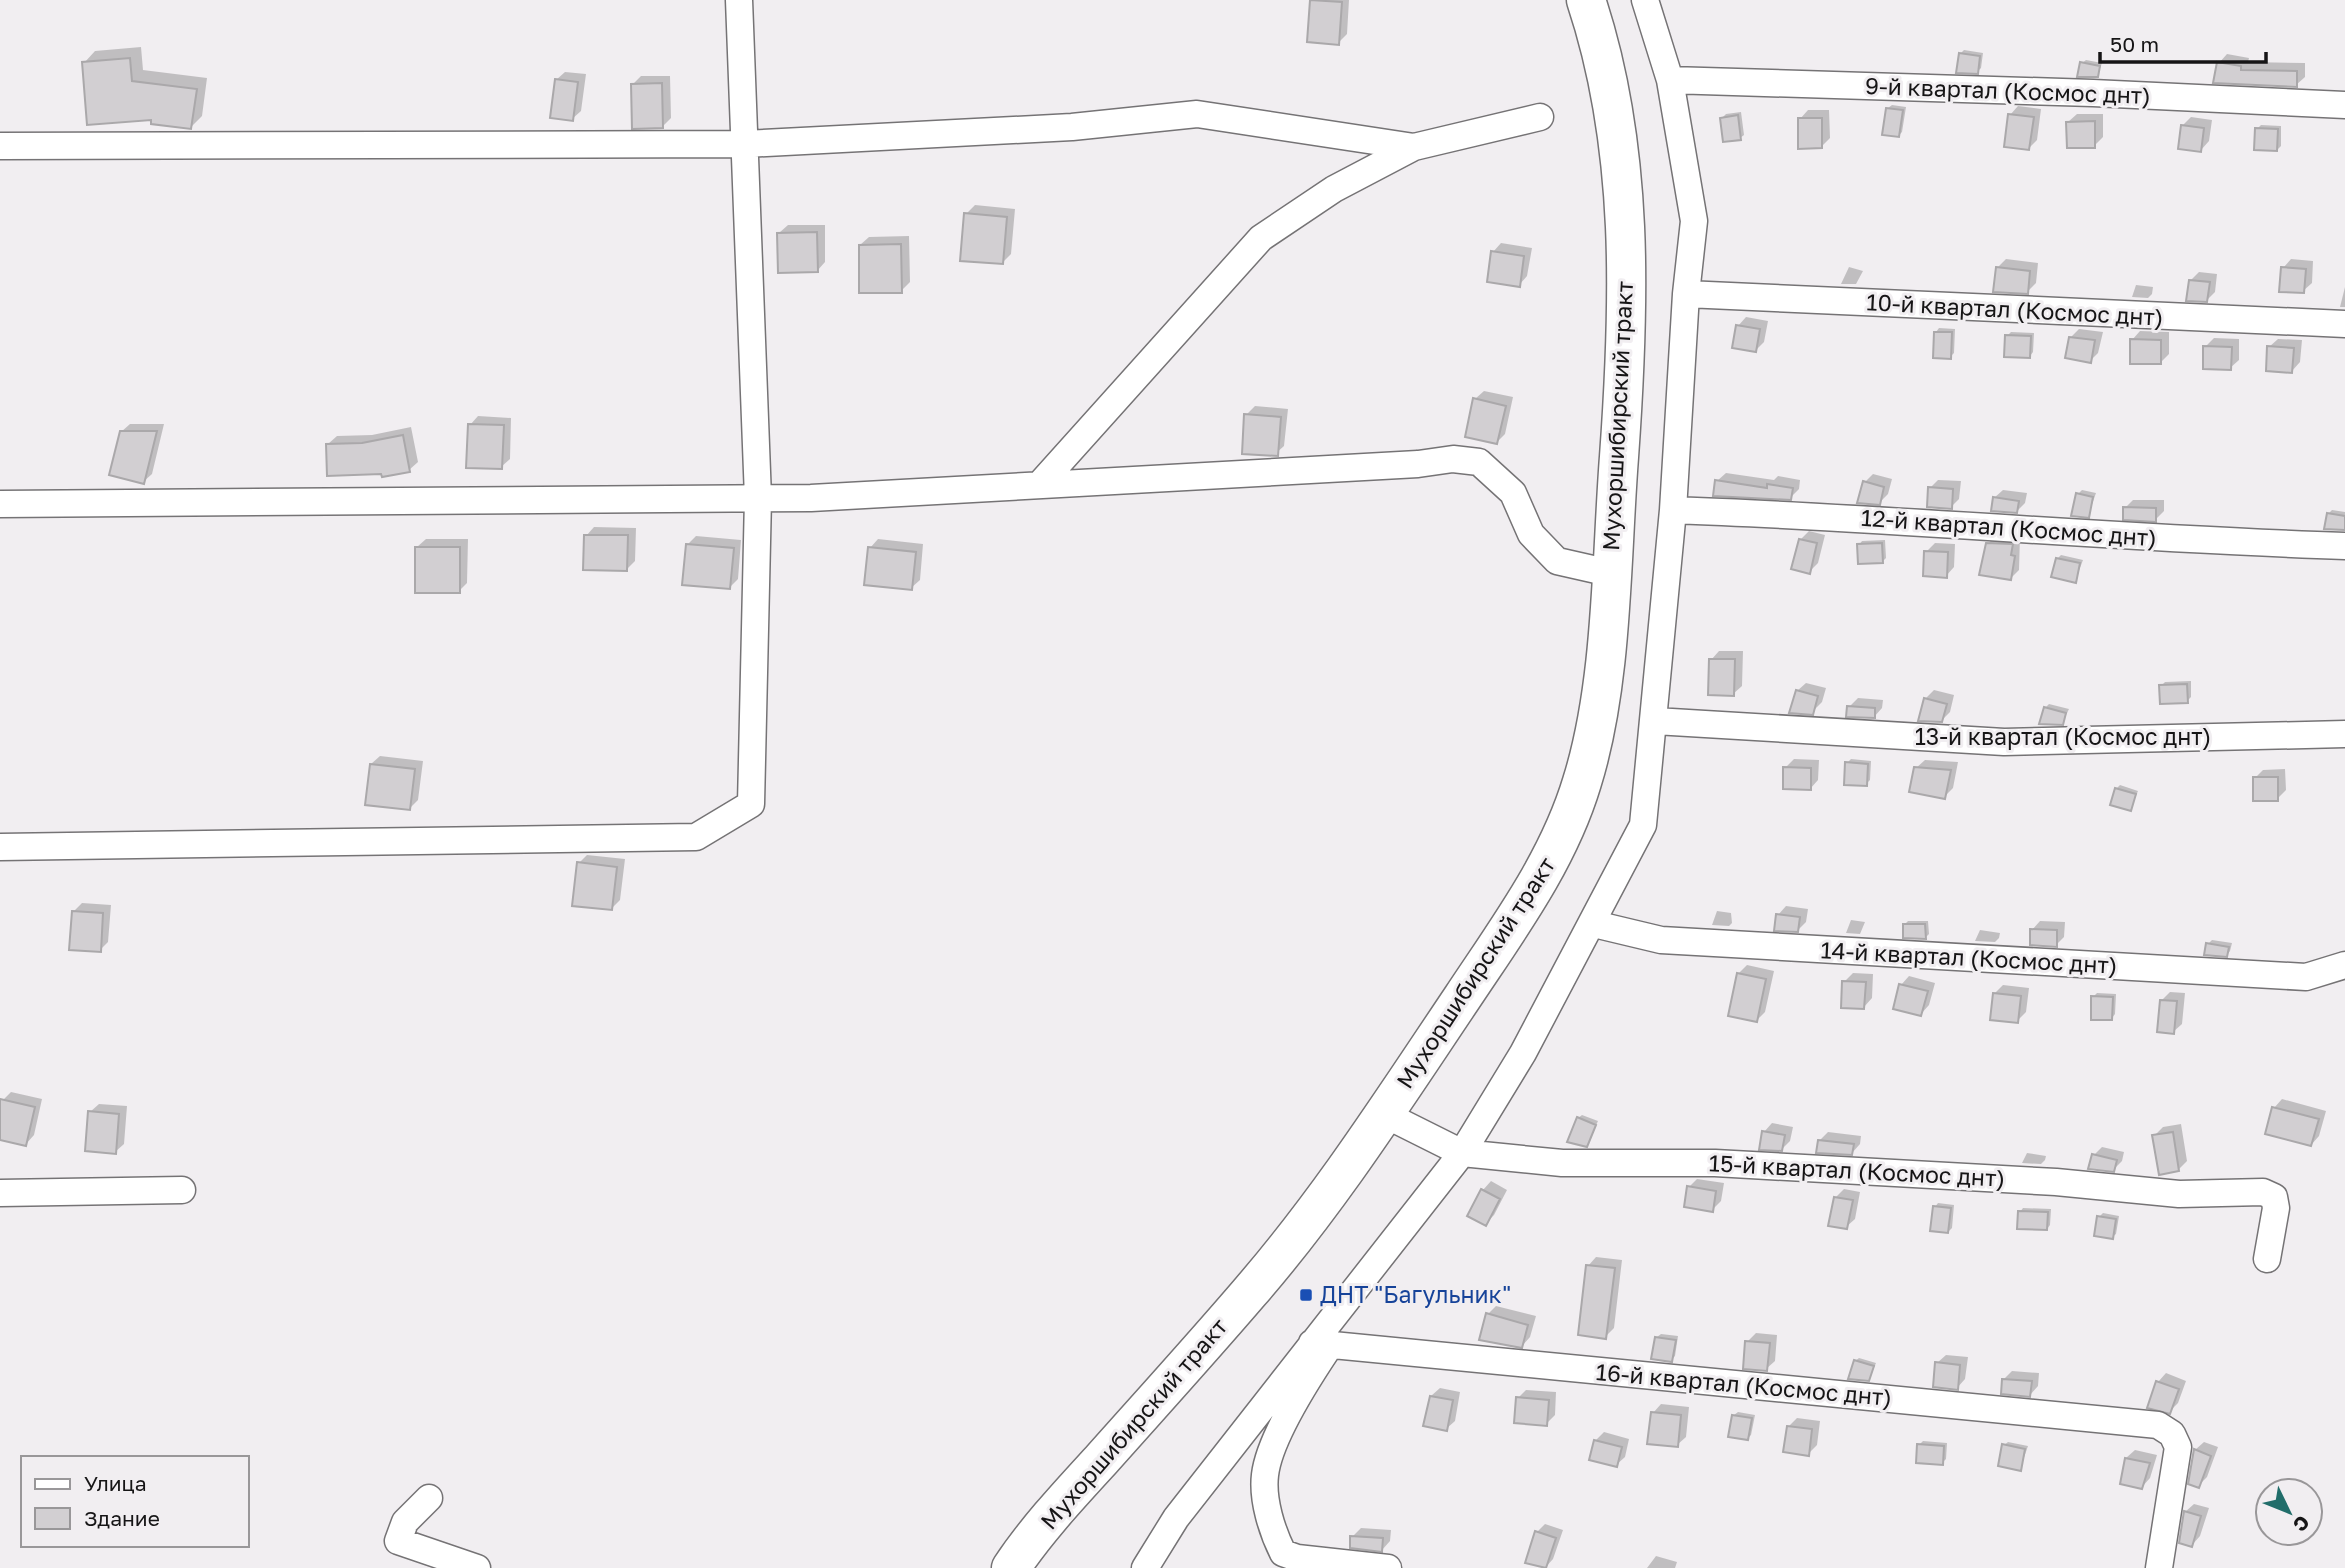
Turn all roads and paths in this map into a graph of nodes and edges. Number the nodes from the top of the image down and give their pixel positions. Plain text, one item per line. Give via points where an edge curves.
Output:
1 (739, 0) edge
2 (1586, 0) edge
3 (1645, 0) edge
4 (1671, 80) junction
5 (2345, 105) edge
6 (1540, 117) dead end
7 (744, 144) junction
8 (0, 146) edge
9 (1413, 147) junction
10 (1686, 294) junction
11 (2345, 324) edge
12 (1041, 483) junction
13 (758, 498) junction
14 (0, 504) edge
15 (1673, 510) junction
16 (2345, 545) edge
17 (1610, 573) junction
18 (1655, 721) junction
19 (2345, 734) edge
20 (0, 847) edge
21 (1594, 924) junction
22 (2345, 965) edge
23 (1384, 1114) junction
24 (1462, 1153) junction
25 (182, 1190) dead end
26 (0, 1193) edge
27 (2267, 1259) dead end
28 (1321, 1344) junction
29 (429, 1498) dead end
30 (2165, 1565) edge
31 (477, 1568) edge
32 (1011, 1568) edge
33 (1145, 1568) edge
34 (1388, 1568) edge

1 - 7 street
2 - 17 main road, Мухоршибирский тракт via 1610,92 1625,216 1622,408
3 - 4 street
4 - 5 street, 9-й квартал (Космос днт)
4 - 10 street via 1695,221
6 - 9 street
7 - 8 street
7 - 9 street via 1072,127 1197,114
7 - 13 street
9 - 12 street via 1334,189 1261,238
10 - 11 street, 10-й квартал (Космос днт)
10 - 15 street
12 - 13 street
12 - 17 street via 1453,459 1479,462 1513,493 1531,534 1558,561
13 - 14 street
13 - 20 street via 751,804 696,837
15 - 16 street, 12-й квартал (Космос днт)
15 - 18 street
17 - 23 main road, Мухоршибирский тракт via 1598,714 1557,848
18 - 19 street, 13-й квартал (Космос днт) via 2004,742
18 - 21 street via 1643,825
21 - 22 street, 14-й квартал (Космос днт) via 1661,940 1929,956 2306,976
21 - 24 street
23 - 24 street, 15-й квартал (Космос днт)
23 - 32 main road, Мухоршибирский тракт via 1298,1234
24 - 27 street, 15-й квартал (Космос днт) via 1562,1163 1715,1163 1918,1174 2179,1194 2263,1192 2274,1197 2276,1208
24 - 28 street
25 - 26 street
28 - 30 street, 16-й квартал (Космос днт) via 2158,1425 2172,1434 2178,1447
28 - 33 street via 1176,1518
28 - 34 street via 1265,1475 1268,1508 1283,1553
29 - 31 street via 405,1522 398,1541

